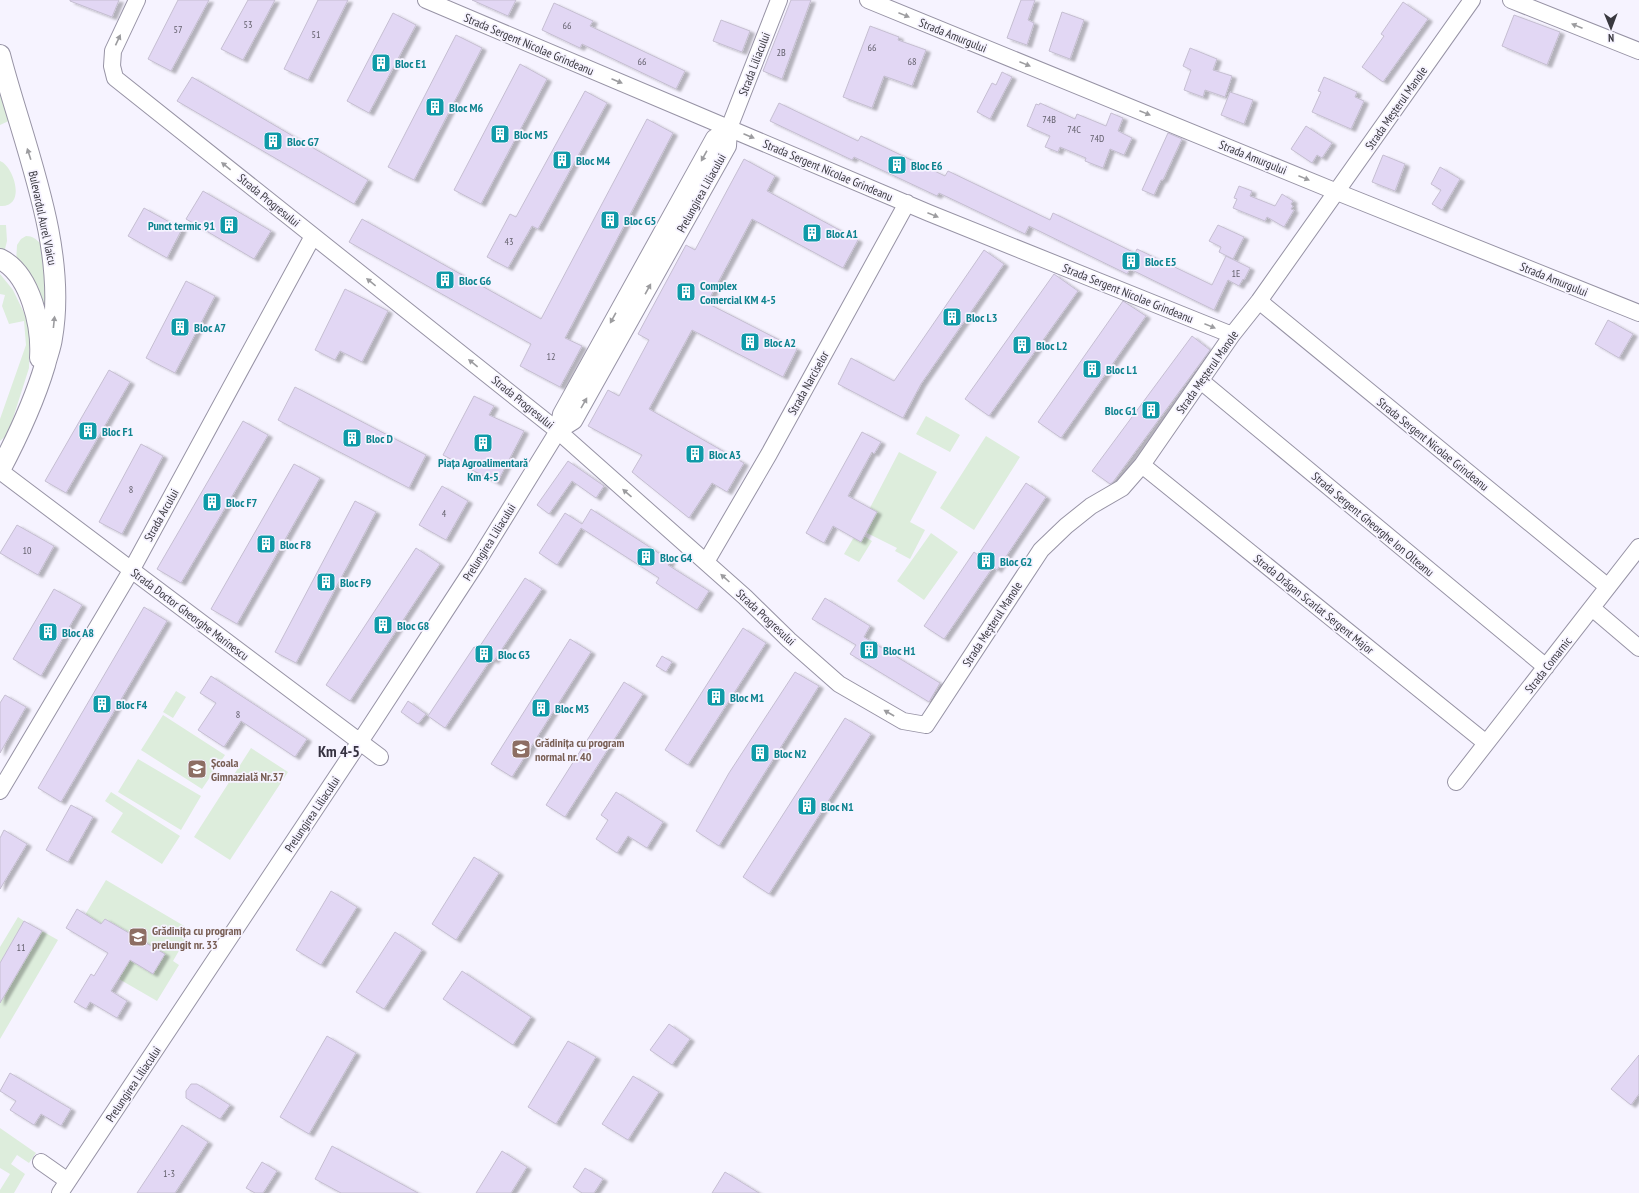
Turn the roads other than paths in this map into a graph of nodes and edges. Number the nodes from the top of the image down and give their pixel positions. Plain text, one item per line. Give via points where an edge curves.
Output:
1 (137, 0) edge
2 (426, 0) edge
3 (779, 0) edge
4 (868, 0) edge
5 (1472, 0) edge
6 (1511, 0) edge
7 (1639, 51) edge
8 (0, 55) edge
9 (729, 128) junction
10 (1337, 192) junction
11 (906, 203) junction
12 (313, 236) junction
13 (0, 259) edge
14 (1258, 301) junction
15 (1639, 313) edge
16 (1232, 335) junction
17 (1201, 381) junction
18 (38, 387) junction
19 (558, 431) junction
20 (1142, 465) junction
21 (0, 471) edge
22 (1639, 547) edge
23 (706, 562) junction
24 (132, 569) junction
25 (1608, 587) junction
26 (1592, 608) junction
27 (1639, 648) edge
28 (1546, 667) junction
29 (926, 725) joint
30 (360, 742) junction
31 (1486, 744) junction
32 (380, 757) dead end
33 (1456, 782) dead end
34 (0, 791) edge
35 (41, 1162) dead end
36 (64, 1187) edge

12 -> 1 street, Strada Progresului via 116,78 112,66 113,51
2 -> 9 street, Strada Sergent Nicolae Grindeanu
3 - 9 street, Strada Liliacului
4 -> 10 street, Strada Amurgului
5 - 10 street, Strada Meșterul Manole
7 -> 6 street
18 -> 8 main road, Bulevardul Aurel Vlaicu via 52,339 56,299 54,265 36,176
9 -> 11 street, Strada Sergent Nicolae Grindeanu
9 - 19 street, Prelungirea Liliacului via 714,138 561,414
10 - 14 street, Strada Meșterul Manole
10 - 15 street, Strada Amurgului
11 -> 16 street, Strada Sergent Nicolae Grindeanu
11 - 23 street, Strada Narciselor via 773,447
19 -> 12 street, Strada Progresului
12 - 24 street, Strada Arcului
13 - 18 main road via 17,274 29,294 37,318 41,342
14 - 16 street, Strada Meșterul Manole
14 - 25 street, Strada Sergent Nicolae Grindeanu
16 - 17 street, Strada Meșterul Manole
17 - 20 street, Strada Meșterul Manole
17 - 28 street, Strada Sergent Gheorghe Ion Olteanu
18 - 21 main road, Bulevardul Aurel Vlaicu via 26,420
23 -> 19 street, Strada Progresului
19 - 30 street, Prelungirea Liliacului via 476,564
20 - 29 street, Strada Meșterul Manole via 1122,488 1091,506 1041,550
20 - 31 street, Strada Drăgan Scarlat Sergent Major
21 - 24 street, Strada Doctor Gheorghe Marinescu
22 - 25 street, Strada Comarnic
29 -> 23 street, Strada Progresului via 903,721 839,684
24 - 30 street, Strada Doctor Gheorghe Marinescu
24 - 34 street, Strada Arcului
25 - 26 street, Strada Comarnic
26 - 27 street
26 - 28 street, Strada Comarnic
28 - 31 street, Strada Comarnic
30 - 32 street, Strada Doctor Gheorghe Marinescu
30 - 36 street, Prelungirea Liliacului
31 - 33 street, Strada Comarnic
35 - 36 street

